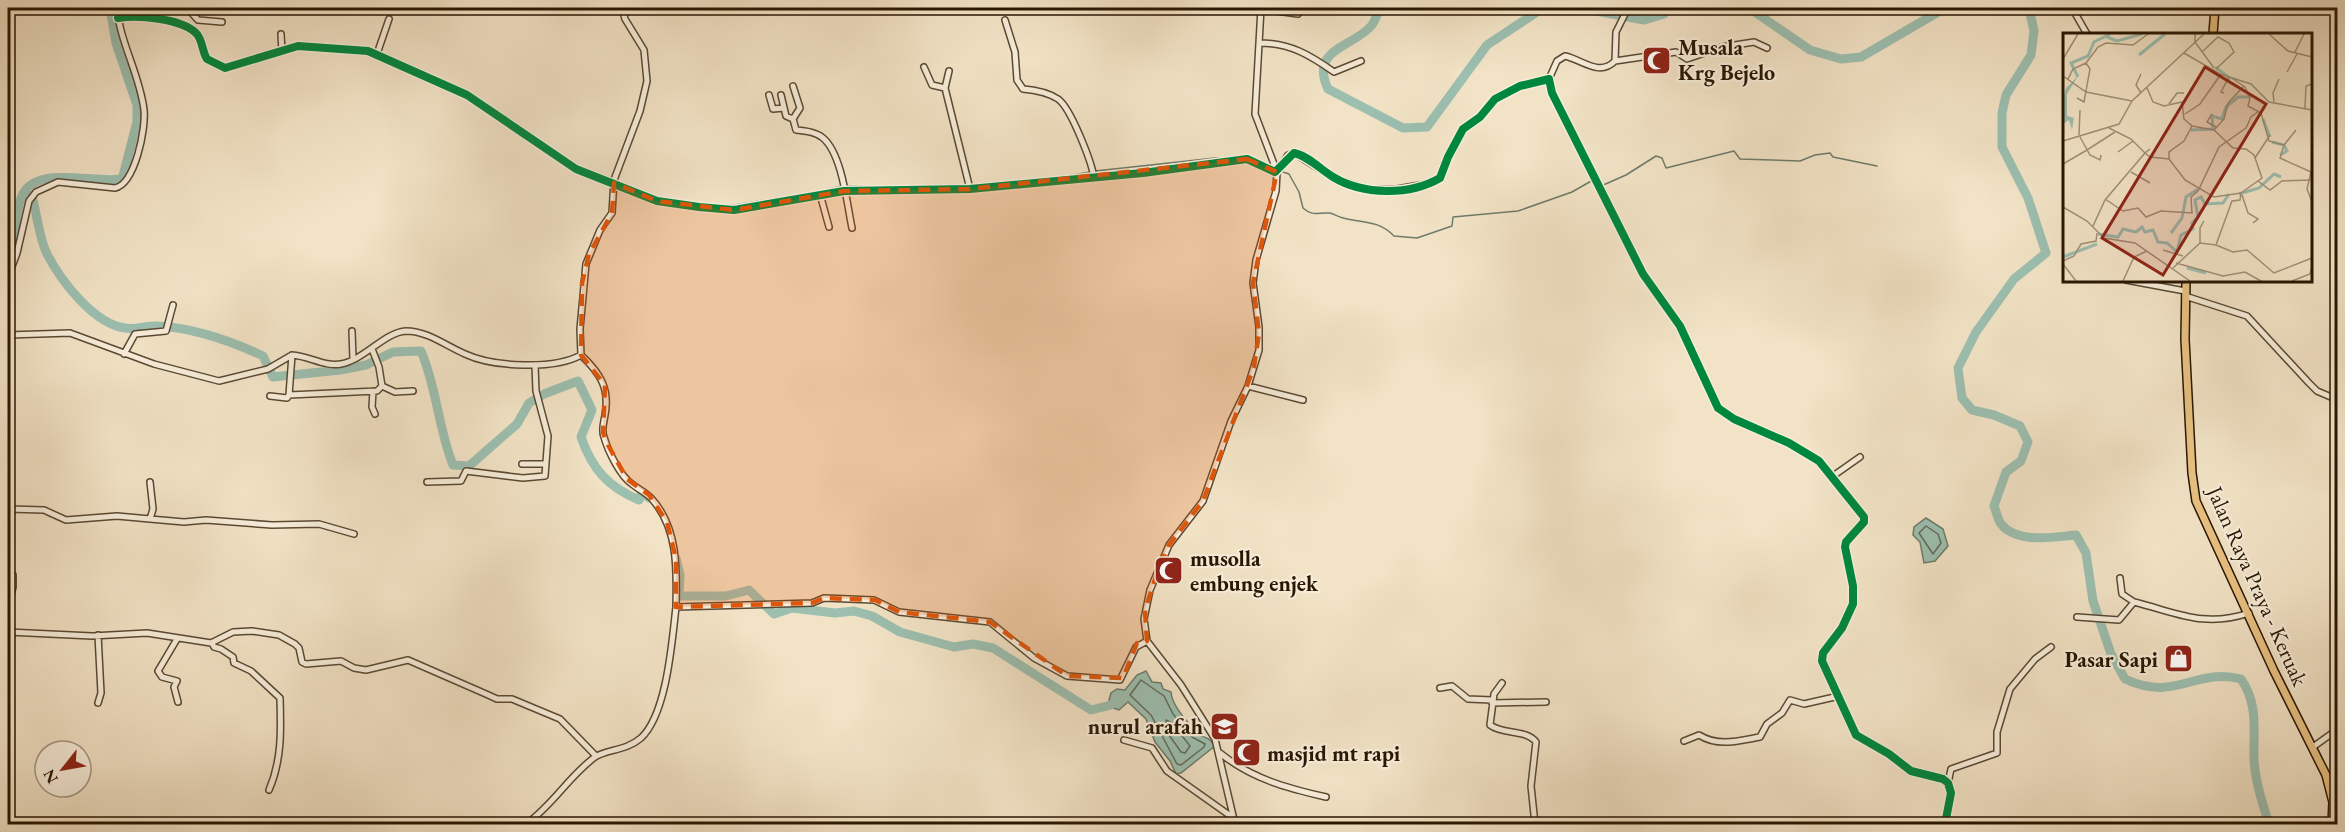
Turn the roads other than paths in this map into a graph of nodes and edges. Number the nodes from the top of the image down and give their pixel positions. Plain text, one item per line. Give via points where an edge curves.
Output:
1 (117, 8) edge
2 (187, 8) edge
3 (622, 8) edge
4 (1261, 8) edge
5 (1628, 8) edge
6 (2072, 8) edge
7 (2216, 8) edge
8 (1298, 14) dead end
9 (118, 18) junction
10 (389, 19) dead end
11 (1005, 20) dead end
12 (222, 22) dead end
13 (2086, 33) edge
14 (2213, 33) edge
15 (281, 34) dead end
16 (1260, 43) junction
17 (1767, 48) dead end
18 (282, 52) junction
19 (377, 54) junction
20 (1361, 60) dead end
21 (1615, 61) junction
22 (924, 67) dead end
23 (949, 70) dead end
24 (1549, 79) junction
25 (793, 86) dead end
26 (945, 88) junction
27 (769, 95) dead end
28 (781, 95) dead end
29 (784, 108) junction
30 (793, 119) junction
31 (1277, 172) junction
32 (1093, 173) junction
33 (614, 183) junction
34 (970, 187) junction
35 (844, 191) junction
36 (820, 195) junction
37 (829, 227) dead end
38 (852, 228) dead end
39 (8, 277) edge
40 (2134, 282) edge
41 (2186, 282) edge
42 (2185, 294) junction
43 (173, 305) dead end
44 (352, 332) dead end
45 (8, 335) edge
46 (372, 349) junction
47 (124, 354) junction
48 (292, 355) junction
49 (581, 355) junction
50 (353, 359) junction
51 (535, 365) junction
52 (382, 386) junction
53 (1248, 386) junction
54 (413, 390) dead end
55 (373, 391) junction
56 (289, 395) junction
57 (270, 396) dead end
58 (1303, 400) dead end
59 (2337, 400) edge
60 (375, 414) dead end
61 (1860, 457) dead end
62 (522, 464) dead end
63 (545, 464) junction
64 (1833, 476) junction
65 (150, 482) dead end
66 (427, 482) dead end
67 (8, 509) edge
68 (150, 519) junction
69 (354, 534) dead end
70 (13, 575) dead end
71 (2120, 578) dead end
72 (2134, 602) junction
73 (676, 606) junction
74 (8, 607) edge
75 (2249, 613) junction
76 (2077, 617) dead end
77 (8, 632) edge
78 (98, 635) junction
79 (177, 639) junction
80 (1147, 641) junction
81 (212, 643) junction
82 (2051, 647) dead end
83 (1502, 683) dead end
84 (1440, 688) dead end
85 (1839, 696) junction
86 (1492, 701) junction
87 (98, 702) dead end
88 (178, 702) dead end
89 (1546, 702) dead end
90 (2337, 729) edge
91 (1124, 740) dead end
92 (1684, 741) dead end
93 (2313, 747) junction
94 (1218, 752) junction
95 (596, 756) junction
96 (1948, 783) junction
97 (269, 790) dead end
98 (1326, 797) dead end
99 (1232, 817) junction
100 (526, 825) edge
101 (1235, 825) edge
102 (1535, 825) edge
103 (1945, 825) edge
104 (2332, 825) edge

1 - 9 street
2 - 12 street via 198,20
3 - 33 street via 644,50 647,81
4 - 8 street
4 - 16 street
5 - 21 street via 1615,38
6 - 13 street
7 - 14 main road
9 - 18 street via 155,18 193,31 207,59 221,68
9 - 39 street via 144,110 130,177 115,188 58,182 36,192 29,201
10 - 19 street
11 - 32 street via 1019,84 1023,89 1042,90 1061,102
15 - 18 street
16 - 20 street via 1287,45 1334,72
16 - 31 street via 1255,114
17 - 21 street via 1754,42 1706,51 1692,58 1676,52
18 - 19 street via 298,46 350,48
19 - 33 street via 466,95 576,170
21 - 24 street via 1602,69 1563,57
22 - 26 street via 932,85
23 - 26 street
24 - 31 street via 1520,86 1495,99 1463,129 1441,177 1432,182 1388,190 1361,189 1334,178 1294,153 1288,155
24 - 64 street via 1552,93 1640,269 1680,326 1718,408 1799,447
25 - 30 street via 800,108
26 - 34 street
27 - 29 street via 773,109
28 - 29 street
29 - 30 street via 786,116
30 - 35 street via 797,130 827,142
31 - 32 street via 1247,159
31 - 53 street via 1276,191 1256,260 1253,287 1258,350
32 - 34 street
33 - 36 street via 657,201 724,210
33 - 49 street via 612,213 597,237 583,277
34 - 35 street
35 - 36 street
35 - 38 street
36 - 37 street
40 - 42 street
41 - 42 main road, Jalan Raya Praya - Keruak
42 - 59 street via 2247,316 2308,383
42 - 75 main road, Jalan Raya Praya - Keruak via 2194,492
43 - 47 street via 165,332 134,335
44 - 50 street
45 - 47 street via 63,332
46 - 50 street
46 - 51 street via 392,335 407,331 435,338 474,358
46 - 52 street
47 - 48 street via 219,381 268,369
48 - 50 street via 335,364
48 - 56 street
49 - 51 street via 563,362
49 - 73 street via 599,372 605,385 603,433 608,445 627,480 649,495 667,522 676,559
51 - 63 street via 536,391 548,436
52 - 54 street via 395,392
52 - 55 street
53 - 58 street
53 - 80 street via 1229,426 1203,501 1169,545 1150,590 1144,610
55 - 56 street
55 - 60 street
56 - 57 street
61 - 64 street
62 - 63 street
63 - 66 street via 544,476 540,478 466,471 461,481
64 - 85 street via 1865,521 1845,544 1853,586 1852,609 1822,656
65 - 68 street
67 - 68 street via 44,510 66,520 117,516
68 - 69 street via 319,524
70 - 74 street
71 - 72 street via 2122,594
72 - 75 street via 2206,621 2229,620
72 - 76 street via 2119,620
73 - 80 street via 812,603 824,598 874,600 899,612 990,622 1041,662 1075,678 1122,680 1136,647
73 - 95 street via 662,696 647,731 626,748
75 - 93 main road, Jalan Raya Praya - Keruak
77 - 78 street
78 - 79 street via 147,633
78 - 87 street
79 - 81 street
79 - 88 street via 158,673 177,681 174,687
80 - 94 street via 1204,720
81 - 95 street via 233,632 252,631 279,635 295,644 306,664 341,661 366,670 410,661 497,699 512,699 560,719
81 - 97 street via 280,698 282,735
82 - 96 street via 2035,659 2010,689 1997,732 1997,753 1951,769
83 - 86 street
84 - 86 street via 1452,686 1468,699
85 - 92 street via 1804,704 1788,701 1760,737 1726,744 1698,735
85 - 96 street via 1858,737 1911,771
86 - 89 street
86 - 102 street via 1492,727 1531,737 1536,742 1531,786
90 - 93 street
91 - 99 street via 1149,746 1167,771
93 - 104 main road, Jalan Raya Praya - Keruak via 2329,786 2334,811
94 - 98 street via 1262,779
94 - 99 street
95 - 100 street
96 - 103 street
99 - 101 street

